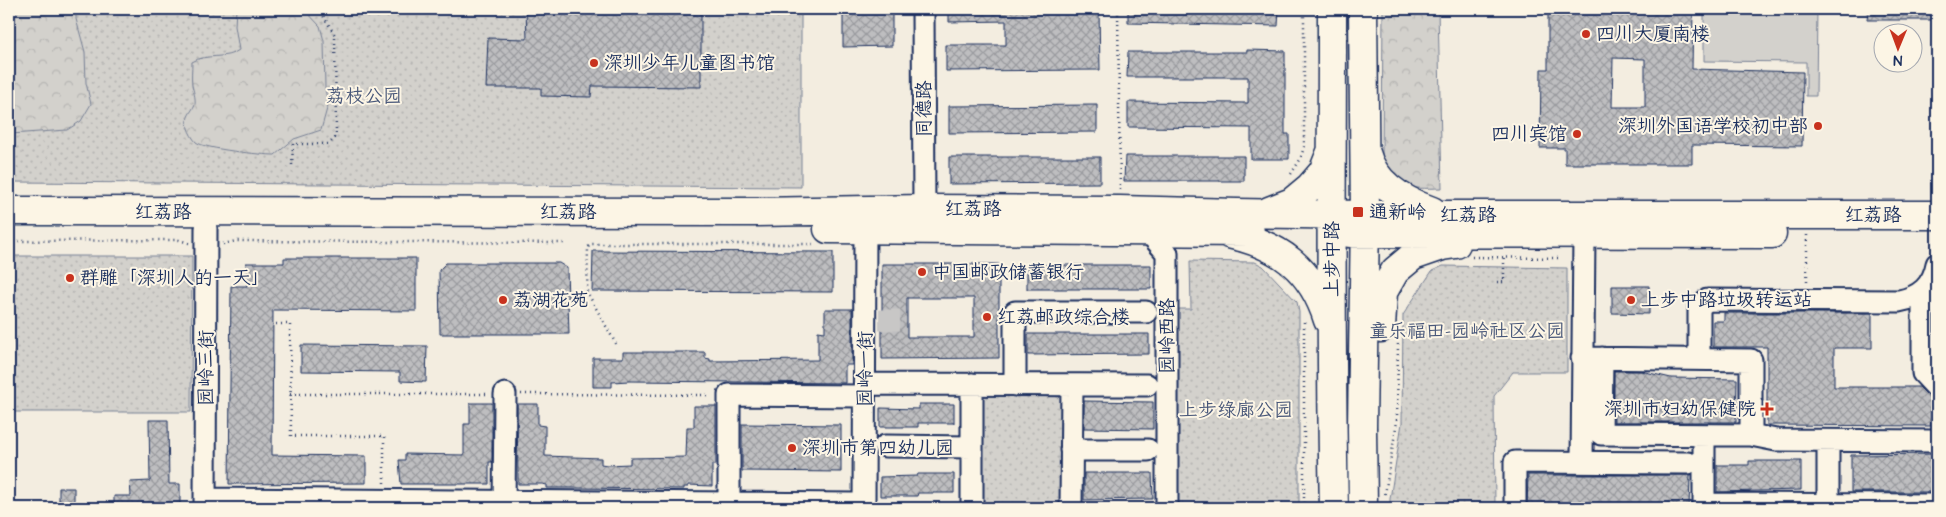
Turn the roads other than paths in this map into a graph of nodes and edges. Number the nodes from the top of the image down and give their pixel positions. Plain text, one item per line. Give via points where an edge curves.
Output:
1 (923, 9) edge
2 (1332, 9) edge
3 (1364, 9) edge
4 (1332, 147) junction
5 (1365, 148) junction
6 (924, 209) junction
7 (9, 211) edge
8 (1446, 215) junction
9 (1937, 215) edge
10 (1229, 223) junction
11 (1333, 223) junction
12 (1365, 224) junction
13 (9, 229) edge
14 (864, 229) junction
15 (1148, 231) junction
16 (1937, 234) edge
17 (1520, 235) junction
18 (1584, 235) junction
19 (206, 239) junction
20 (1937, 264) edge
21 (1937, 292) edge
22 (1146, 312) dead end
23 (1332, 336) junction
24 (1699, 359) junction
25 (1588, 363) junction
26 (972, 384) junction
27 (1015, 385) junction
28 (1072, 385) junction
29 (1148, 385) dead end
30 (1937, 388) edge
31 (869, 390) junction
32 (505, 394) dead end
33 (1362, 428) junction
34 (1704, 435) junction
35 (1751, 435) junction
36 (1828, 441) junction
37 (1937, 441) edge
38 (885, 446) dead end
39 (972, 446) junction
40 (1071, 450) junction
41 (1148, 450) dead end
42 (1582, 462) junction
43 (1688, 463) dead end
44 (1374, 502) edge
45 (729, 503) junction
46 (205, 504) edge
47 (504, 505) edge
48 (1828, 505) junction
49 (1937, 505) edge
50 (860, 506) edge
51 (972, 508) edge
52 (1071, 508) edge
53 (1167, 508) edge
54 (1334, 508) edge
55 (1515, 508) edge

1 - 6 street, 同德路
2 - 4 main road, 上步中路
3 - 5 main road, 上步中路
4 - 10 main road via 1324,172 1292,202
4 - 11 main road, 上步中路
5 - 8 main road via 1373,170 1390,189 1416,205
5 - 12 main road, 上步中路
6 - 7 main road, 红荔路 via 757,212
6 - 10 main road, 红荔路 via 1120,210
8 - 9 main road, 红荔路
8 - 12 main road, 红荔路
10 - 11 main road, 红荔路
10 - 15 main road, 红荔路
10 - 23 main road via 1282,254 1308,278 1327,316
11 - 12 main road, 红荔路
11 - 23 main road, 上步中路
12 - 17 main road, 红荔路
12 - 33 main road, 上步中路
13 - 19 main road, 红荔路
14 - 15 main road, 红荔路
14 - 19 main road, 红荔路 via 578,230
14 - 31 street, 园岭一街 via 872,320
15 - 53 street, 园岭西路 via 1167,253
16 - 18 main road, 红荔路
17 - 18 main road, 红荔路
17 - 33 main road via 1442,246 1413,256 1395,271 1383,292 1378,374
18 - 25 street
19 - 46 street, 园岭三街
20 - 24 street via 1929,286 1912,299 1707,300 1699,307
21 - 30 street via 1924,310 1923,373
22 - 27 street via 1015,312
23 - 54 main road, 上步中路
24 - 25 street
24 - 35 street via 1752,360
25 - 34 street via 1601,434
25 - 42 street
26 - 27 street
26 - 31 street
26 - 39 street
27 - 28 street
28 - 29 street
28 - 40 street
31 - 45 street via 729,395
31 - 50 street, 园岭一街
32 - 47 street
33 - 44 main road, 上步中路
34 - 35 street
34 - 48 street via 1704,504
35 - 36 street via 1776,440
36 - 37 street
36 - 48 street
38 - 39 street
39 - 51 street
40 - 41 street
40 - 52 street
42 - 43 street
42 - 55 street via 1515,462
45 - 47 street
45 - 50 street
46 - 47 street via 384,500
48 - 49 street

